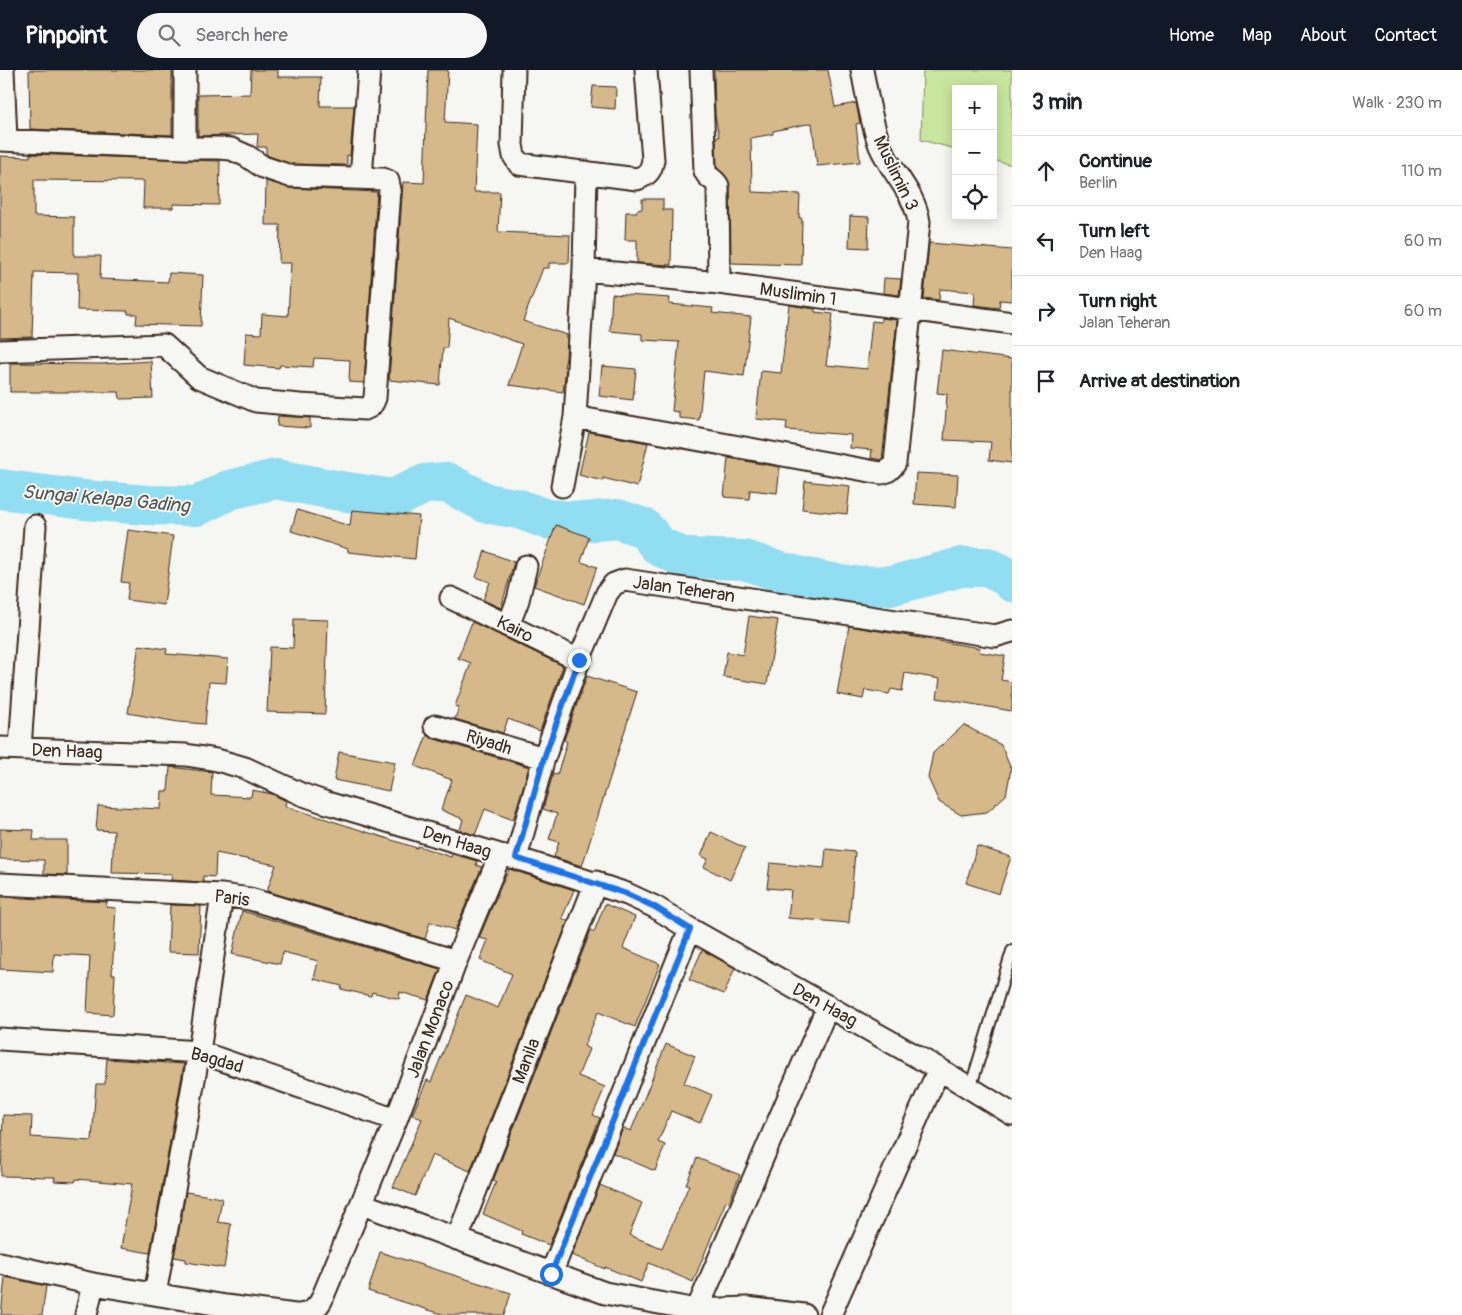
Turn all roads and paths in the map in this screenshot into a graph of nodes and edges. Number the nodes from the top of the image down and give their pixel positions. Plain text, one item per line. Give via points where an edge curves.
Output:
1 (3, 70) edge
2 (185, 70) edge
3 (369, 70) edge
4 (514, 70) edge
5 (646, 70) edge
6 (701, 70) edge
7 (862, 70) edge
8 (3, 140) edge
9 (185, 148) junction
10 (586, 172) junction
11 (361, 178) junction
12 (584, 270) junction
13 (719, 283) junction
14 (910, 310) junction
15 (1012, 323) edge
16 (0, 351) edge
17 (575, 417) junction
18 (562, 486) dead end
19 (35, 526) dead end
20 (526, 566) dead end
21 (451, 598) dead end
22 (508, 626) junction
23 (1012, 631) edge
24 (579, 660) junction
25 (435, 726) dead end
26 (10, 749) edge
27 (544, 758) junction
28 (508, 856) junction
29 (596, 882) junction
30 (0, 884) edge
31 (222, 895) junction
32 (690, 929) junction
33 (1012, 950) edge
34 (456, 961) junction
35 (828, 1006) junction
36 (0, 1039) edge
37 (199, 1052) junction
38 (940, 1069) junction
39 (970, 1089) junction
40 (1012, 1114) edge
41 (396, 1120) junction
42 (362, 1204) junction
43 (457, 1239) junction
44 (0, 1263) edge
45 (551, 1274) junction
46 (93, 1284) junction
47 (155, 1294) junction
48 (225, 1310) edge
49 (697, 1310) junction
50 (313, 1313) edge
51 (86, 1315) edge
52 (295, 1315) edge
53 (804, 1315) edge
54 (830, 1315) edge

1 - 8 street
2 - 9 street
3 - 11 street
4 - 10 street via 512,145 519,164
5 - 10 street via 651,170 637,179
6 - 13 street via 705,171 718,186
7 - 14 street, Muslimin 3 via 880,147 917,211
8 - 9 street
9 - 11 street via 232,150 262,167 290,176
10 - 12 street
11 - 16 street via 388,181 390,190 375,398 373,404 365,409 256,401 199,377 164,346
12 - 13 street, Muslimin 1
12 - 17 street
13 - 14 street, Muslimin 1
14 - 15 street, Muslimin 1
14 - 17 street, Muslimin 3 via 895,463 887,472
17 - 18 street
19 - 26 street
20 - 22 street
21 - 22 street, Kairo
22 - 24 street, Kairo
23 - 24 street, Jalan Teheran via 995,636 625,580 614,584 607,593
24 - 27 street, Jalan Teheran
25 - 27 street, Riyadh
26 - 28 street, Den Haag via 186,755 217,760 245,768 324,802
27 - 28 street, Jalan Teheran
28 - 29 street, Den Haag
28 - 34 street, Jalan Monaco
29 - 32 street, Den Haag via 655,907
29 - 43 street, Manila
30 - 31 street, Paris
31 - 34 street, Paris via 250,899
31 - 37 street
32 - 35 street, Den Haag
32 - 45 street
33 - 39 lane
34 - 41 street, Jalan Monaco
35 - 38 street, Den Haag
35 - 49 street
36 - 37 street, Bagdad
37 - 41 street, Bagdad
37 - 47 street
38 - 39 street, Den Haag
38 - 54 street
39 - 40 street, Den Haag
41 - 42 street, Jalan Monaco
42 - 43 street
42 - 50 street, Jalan Monaco
43 - 45 street
44 - 46 street
45 - 49 street via 604,1293
46 - 47 street
46 - 51 street
47 - 48 street
48 - 52 street
49 - 53 street via 746,1308

